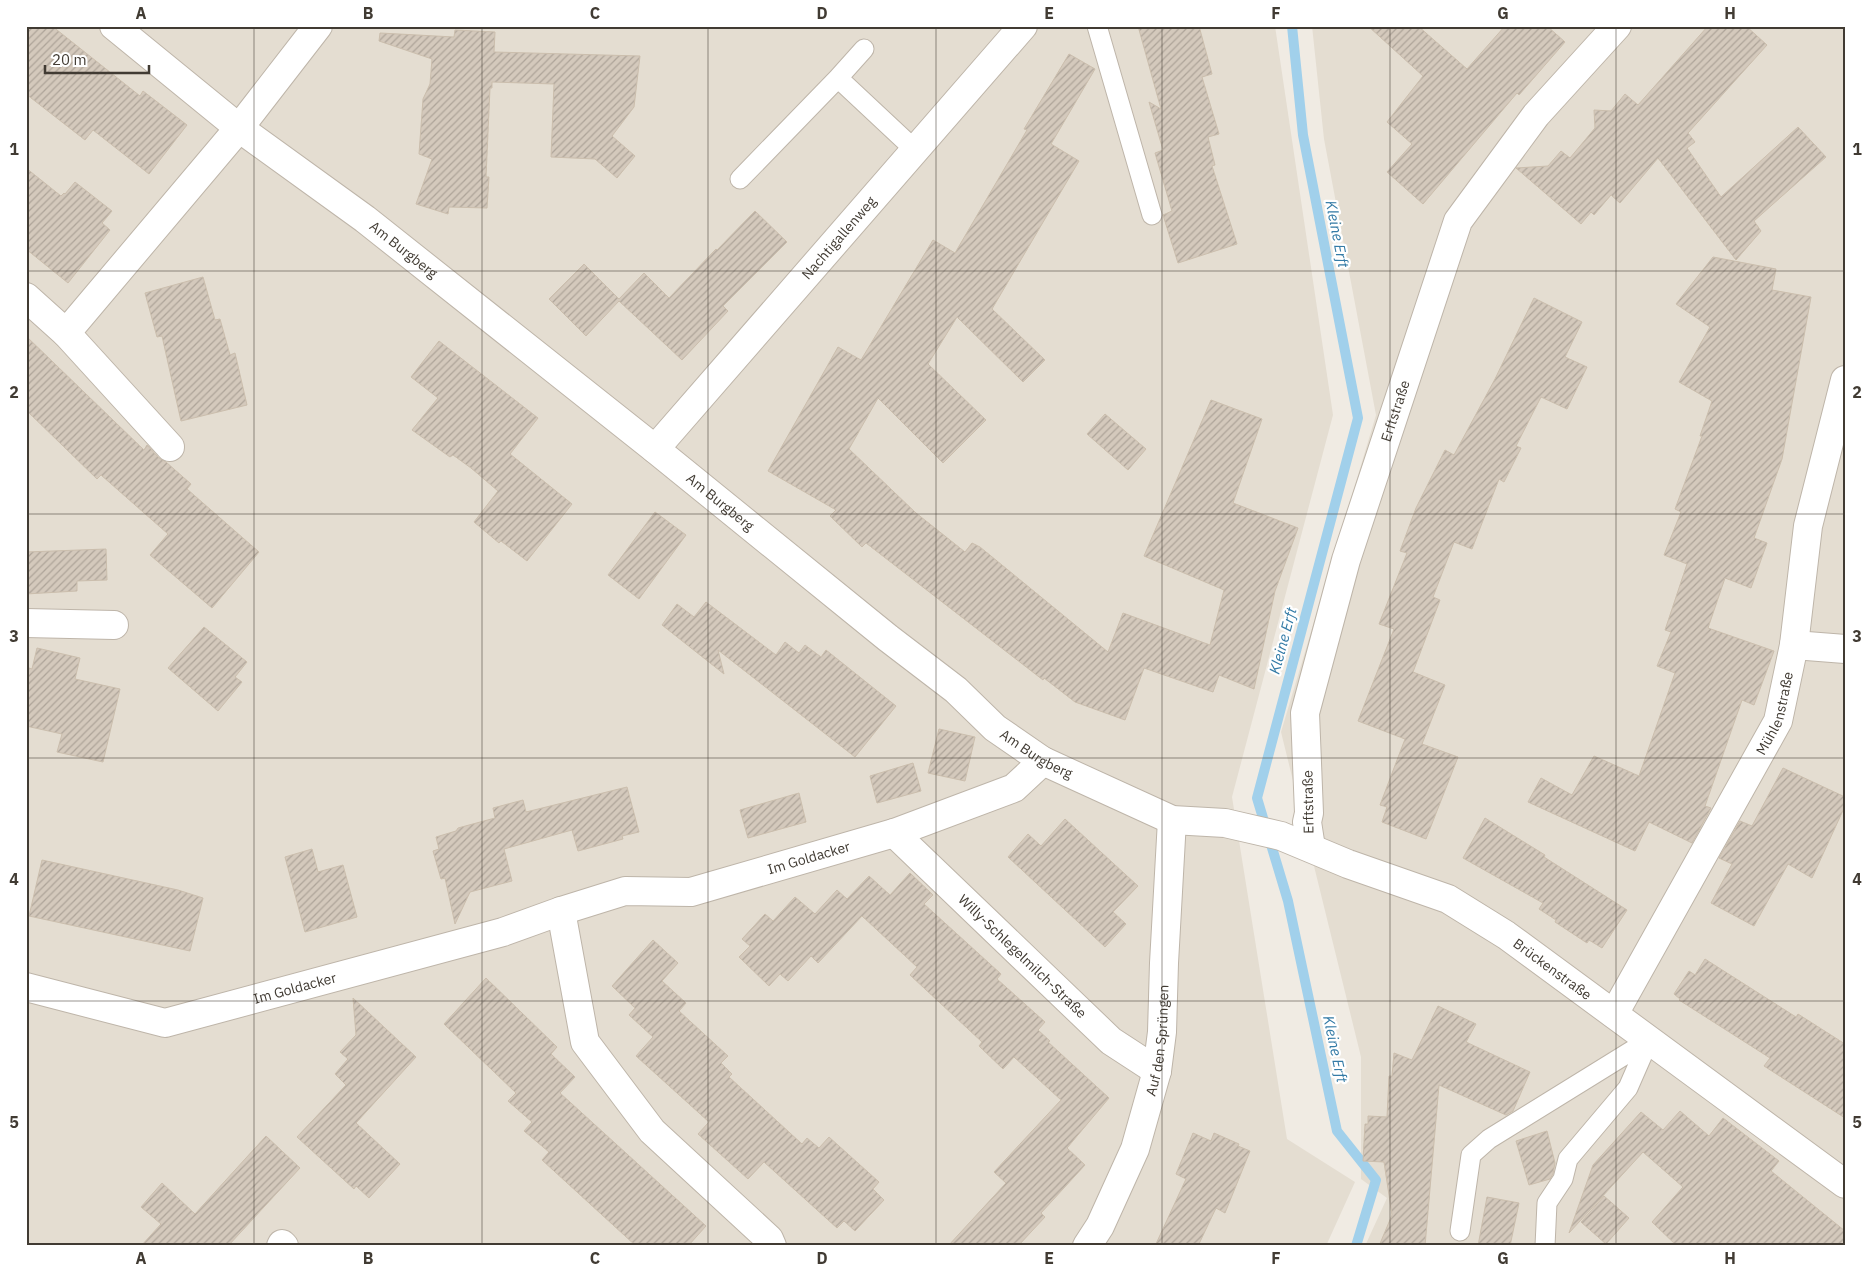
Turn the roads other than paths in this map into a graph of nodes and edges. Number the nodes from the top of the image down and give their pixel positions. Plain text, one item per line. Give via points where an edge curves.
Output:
1 (114, 26) edge
2 (318, 26) edge
3 (1023, 26) edge
4 (1097, 26) edge
5 (1617, 26) edge
6 (864, 49) dead end
7 (838, 78) junction
8 (240, 128) junction
9 (915, 150) junction
10 (740, 179) dead end
11 (1152, 215) dead end
12 (26, 297) edge
13 (66, 333) junction
14 (1845, 380) edge
15 (170, 448) dead end
16 (655, 448) junction
17 (26, 623) edge
18 (114, 625) dead end
19 (1794, 645) junction
20 (1845, 648) edge
21 (1044, 761) junction
22 (1172, 820) junction
23 (1225, 823) joint
24 (894, 833) junction
25 (1311, 848) junction
26 (561, 911) junction
27 (26, 987) edge
28 (1614, 1014) junction
29 (1649, 1040) junction
30 (1157, 1071) junction
31 (1845, 1184) edge
32 (1460, 1231) dead end
33 (772, 1246) edge
34 (1086, 1246) edge
35 (1545, 1246) edge

1 - 8 street, Am Burgberg
2 - 8 street
3 - 9 street, Nachtigallenweg
4 - 11 lane
5 - 25 street, Erftstraße via 1536,116 1458,221 1346,560 1305,713 1309,813 1306,822
6 - 7 lane
7 - 9 lane
7 - 10 lane
8 - 13 street
8 - 16 street, Am Burgberg via 365,219
9 - 16 street, Nachtigallenweg
12 - 13 street
13 - 15 street
14 - 19 street, Mühlenstraße via 1808,526
16 - 21 street, Am Burgberg via 956,690 995,728
17 - 18 street
19 - 20 street
19 - 28 street, Mühlenstraße via 1778,720
21 - 22 street, Am Burgberg
21 - 24 street, Im Goldacker via 1014,788
22 - 23 street, Am Burgberg
22 - 30 street, Auf den Sprüngen via 1162,1032
23 - 25 street, Brückenstraße via 1281,836
24 - 26 street, Im Goldacker via 691,892 626,891
24 - 30 street, Willy-Schlegelmilch-Straße via 1111,1041
25 - 28 street, Brückenstraße via 1448,899 1506,935
26 - 27 street, Im Goldacker via 503,932 165,1023
26 - 33 street via 584,1042 652,1131 769,1239
28 - 29 street, Brückenstraße
29 - 31 street, Brückenstraße
29 - 32 lane via 1489,1139 1471,1155
29 - 35 lane via 1628,1088 1568,1159 1563,1179 1548,1203
30 - 34 street, Auf den Sprüngen via 1136,1149 1100,1226

